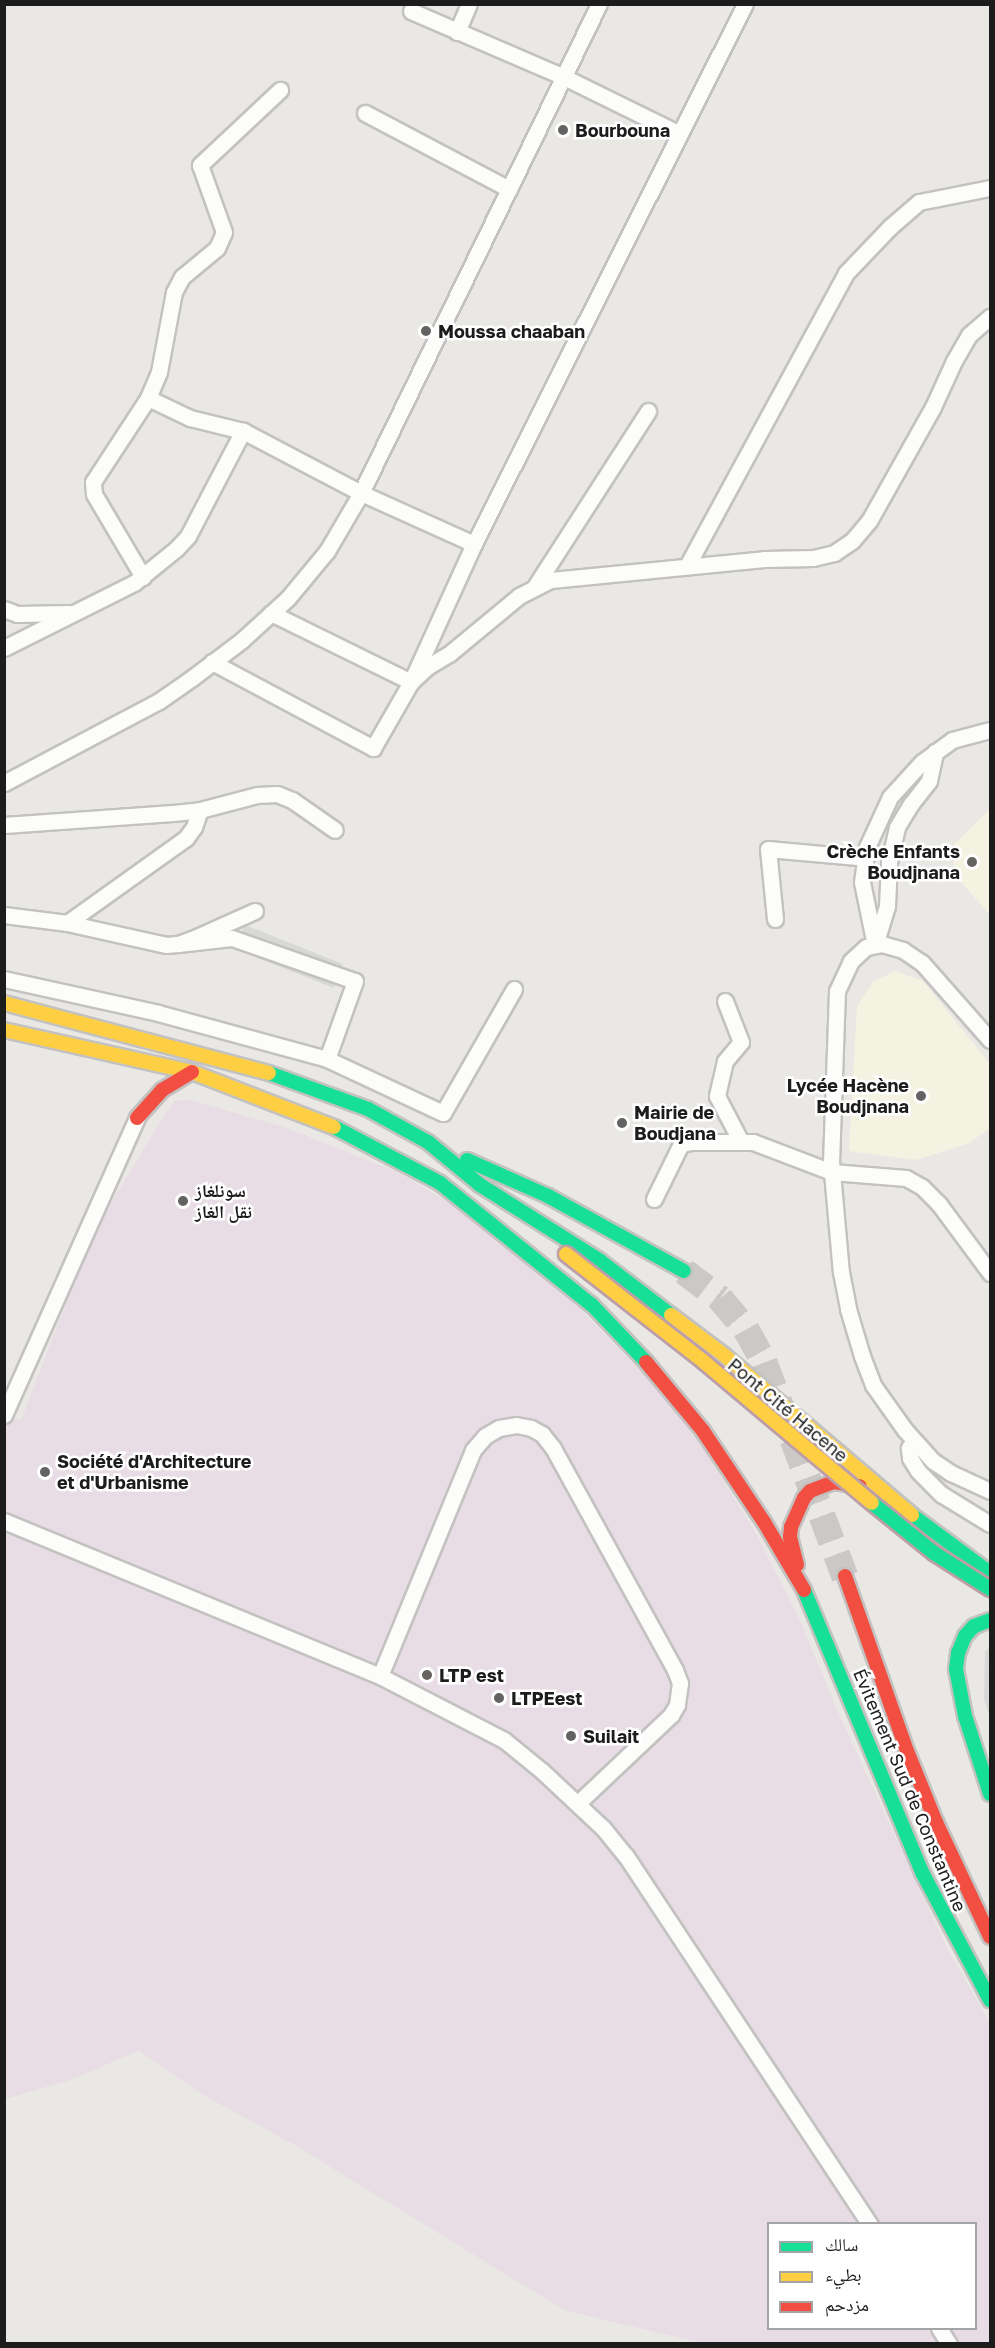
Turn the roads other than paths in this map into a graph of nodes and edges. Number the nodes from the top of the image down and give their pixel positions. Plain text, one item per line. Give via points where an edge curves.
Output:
1 (469, 4) edge
2 (599, 4) edge
3 (745, 4) edge
4 (411, 11) dead end
5 (457, 32) junction
6 (564, 77) junction
7 (280, 90) dead end
8 (365, 113) dead end
9 (680, 134) junction
10 (990, 188) edge
11 (509, 189) junction
12 (990, 317) edge
13 (148, 398) junction
14 (648, 411) dead end
15 (243, 431) junction
16 (361, 493) junction
17 (474, 544) junction
18 (687, 566) junction
19 (142, 577) junction
20 (536, 585) junction
21 (4, 609) edge
22 (76, 612) junction
23 (271, 613) junction
24 (4, 648) edge
25 (212, 662) junction
26 (411, 682) junction
27 (990, 730) edge
28 (935, 752) junction
29 (4, 783) edge
30 (200, 810) junction
31 (4, 825) edge
32 (335, 830) dead end
33 (866, 858) junction
34 (255, 910) dead end
35 (4, 915) edge
36 (775, 919) dead end
37 (67, 923) junction
38 (178, 944) junction
39 (875, 945) junction
40 (4, 979) edge
41 (514, 989) dead end
42 (725, 1001) dead end
43 (4, 1004) edge
44 (4, 1030) edge
45 (244, 1035) junction
46 (990, 1040) edge
47 (143, 1059) junction
48 (327, 1059) junction
49 (236, 1064) junction
50 (192, 1072) junction
51 (137, 1118) junction
52 (428, 1142) junction
53 (741, 1142) junction
54 (832, 1172) junction
55 (440, 1184) junction
56 (654, 1199) dead end
57 (570, 1250) junction
58 (684, 1271) tunnel mouth
59 (990, 1273) edge
60 (4, 1415) edge
61 (914, 1440) junction
62 (885, 1490) junction
63 (990, 1491) edge
64 (4, 1521) edge
65 (990, 1524) edge
66 (990, 1573) edge
67 (845, 1576) tunnel mouth
68 (990, 1589) edge
69 (805, 1591) junction
70 (990, 1620) edge
71 (380, 1676) junction
72 (990, 1794) edge
73 (578, 1803) junction
74 (990, 1937) edge
75 (990, 2000) edge
76 (869, 2222) edge
77 (939, 2330) edge
78 (947, 2343) edge

1 - 5 street
2 - 6 street
3 - 9 street
4 - 5 street
5 - 6 street
6 - 9 street
6 - 11 street
7 - 13 street via 200,165 224,232 217,248 182,277 174,291 159,372
8 - 11 street
9 - 17 street
10 - 18 street via 919,202 846,273
11 - 16 street
12 - 18 street via 969,335 888,490 870,521 852,541 834,553 813,558
13 - 15 street via 190,418
13 - 19 street via 93,482 94,494
14 - 20 street
15 - 16 street
15 - 19 street via 188,536
16 - 17 street
16 - 23 street via 327,551
17 - 26 street
18 - 20 street via 570,577
19 - 22 street
20 - 26 street
21 - 22 street via 17,614
22 - 24 street
23 - 25 street
23 - 26 street
25 - 26 street via 374,748
25 - 29 street via 159,700
27 - 28 street via 952,740
28 - 33 street via 890,797
28 - 39 street via 929,782 897,827 889,862 887,906
30 - 31 street
30 - 32 street via 257,795 277,794
30 - 37 street via 186,838
33 - 36 street via 768,849
33 - 39 street via 862,882
34 - 38 street
35 - 37 street
37 - 38 street via 166,945
38 - 48 street via 232,938 355,981
39 - 46 street via 903,950 922,963
39 - 54 street via 866,947 851,960 837,991
40 - 45 street
41 - 48 street via 443,1113
42 - 53 street via 741,1042 725,1060 717,1096
43 - 49 highway
44 - 47 highway
45 - 48 street
45 - 49 street
47 - 50 highway
47 - 51 highway via 147,1081
49 - 52 highway via 368,1108
50 - 51 highway via 162,1090
50 - 55 highway via 314,1117
51 - 60 street
52 - 57 highway
52 - 58 highway via 548,1196
53 - 54 street via 770,1147
53 - 56 street via 681,1144
54 - 59 street via 906,1178 922,1187
54 - 61 street via 841,1272 862,1356 873,1385
55 - 57 highway
55 - 69 highway via 592,1305 653,1369 703,1431
57 - 62 highway, Pont Cité Hacene via 598,1260 724,1355
57 - 68 highway, Pont Cité Hacene, bridge via 819,1461 934,1553
61 - 63 street via 933,1461
61 - 65 street via 909,1448 910,1458 918,1471 941,1494
62 - 66 highway, Pont Cité Hacene via 937,1536
62 - 69 highway via 834,1482 820,1485 804,1498 794,1515 790,1537
64 - 71 street
67 - 74 highway, Évitement Sud de Constantine via 932,1812
69 - 75 highway, Évitement Sud de Constantine via 923,1874
70 - 72 highway via 974,1626 965,1636 956,1669 965,1716
71 - 73 street via 504,1740
71 - 73 street via 473,1450 499,1428 516,1425 542,1434 680,1683 677,1705 670,1715
73 - 76 street via 626,1856
77 - 78 street

